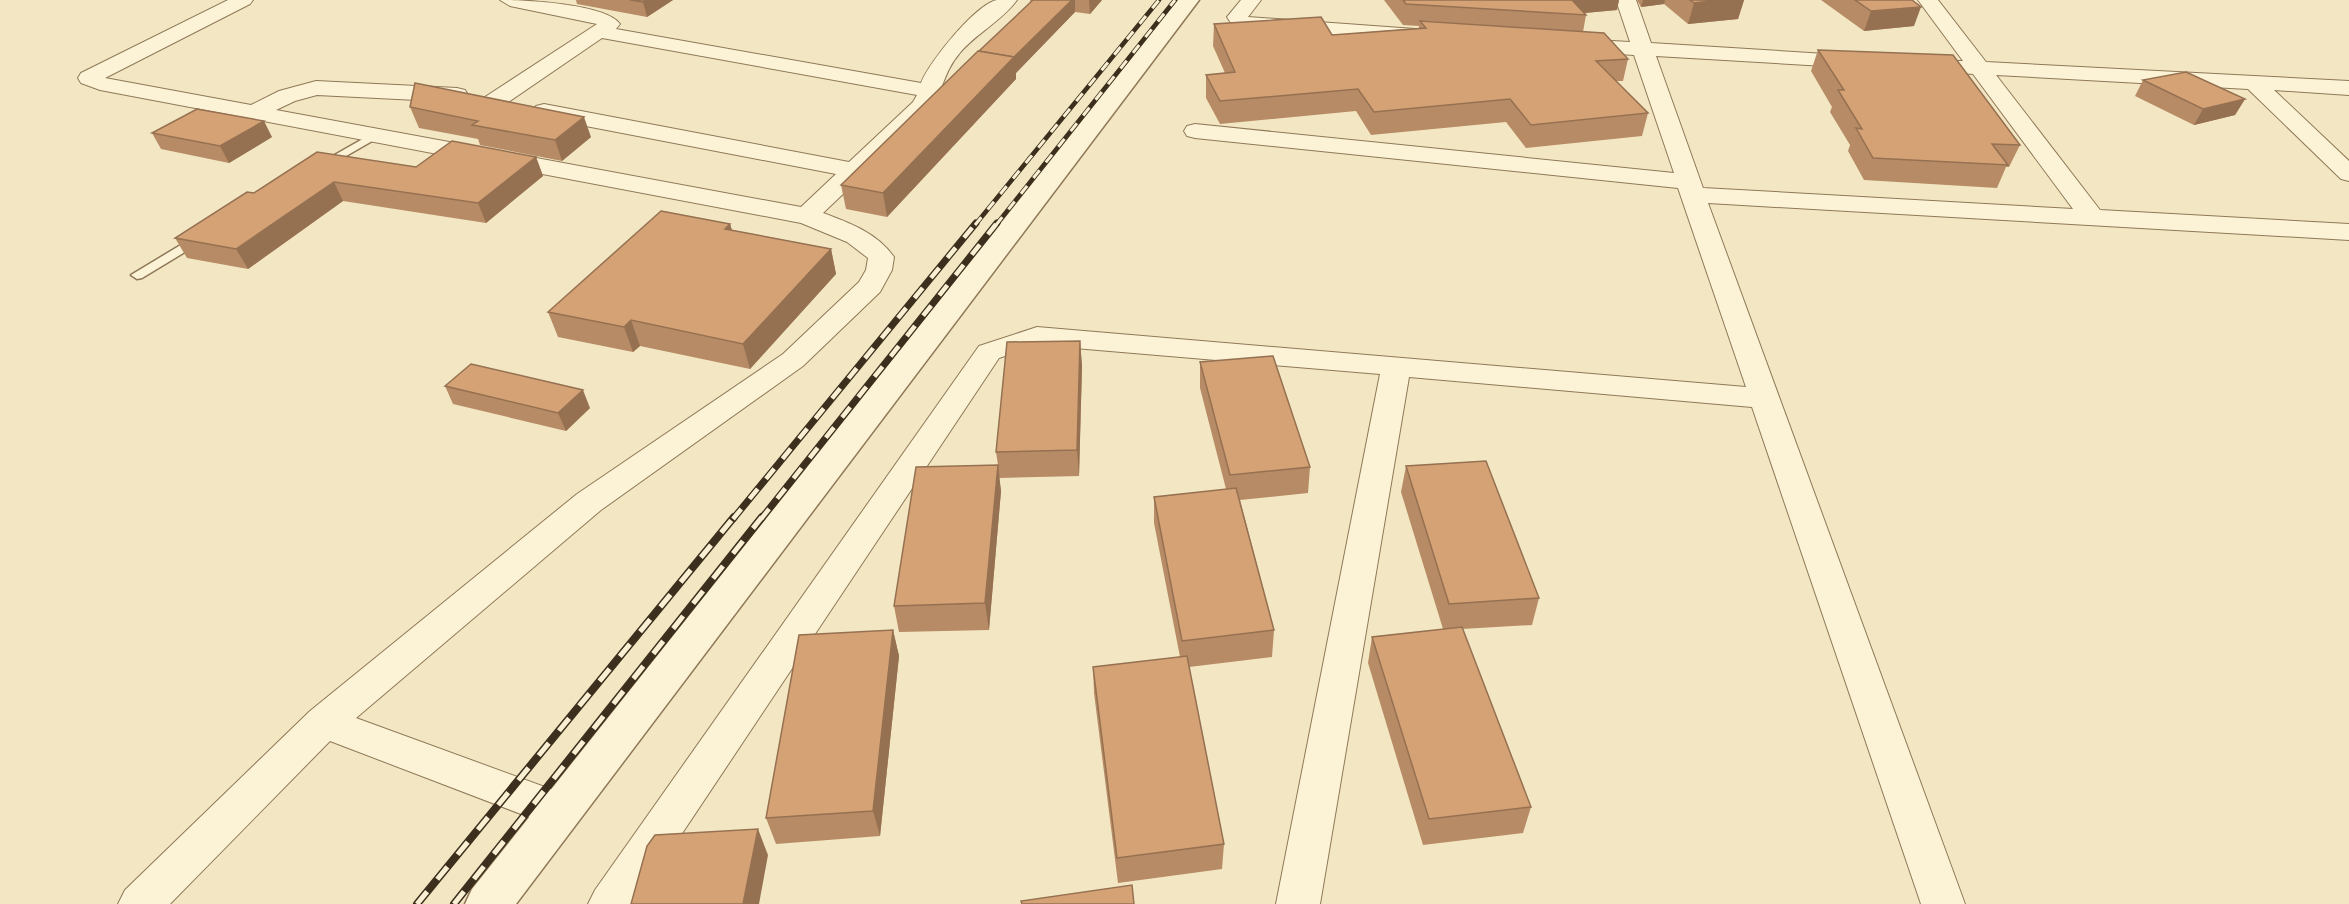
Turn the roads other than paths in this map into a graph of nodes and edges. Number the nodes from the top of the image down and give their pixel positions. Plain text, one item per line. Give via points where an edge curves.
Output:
1 (243, 0) edge
2 (510, 0) edge
3 (1007, 0) edge
4 (1189, 0) edge
5 (1251, 0) edge
6 (1626, 0) edge
7 (1928, 0) edge
8 (600, 32) junction
9 (1439, 36) edge
10 (1558, 44) edge
11 (1642, 49) junction
12 (1875, 63) edge
13 (1898, 64) edge
14 (1980, 69) junction
15 (2254, 83) junction
16 (2349, 88) edge
17 (929, 91) junction
18 (493, 102) junction
19 (255, 112) junction
20 (1196, 131) dead end
21 (375, 135) junction
22 (853, 170) junction
23 (313, 171) edge
24 (2349, 174) edge
25 (1690, 189) junction
26 (806, 216) junction
27 (2092, 217) junction
28 (209, 232) edge
29 (2348, 233) edge
30 (137, 274) dead end
31 (1396, 367) junction
32 (1763, 398) junction
33 (324, 722) junction
34 (561, 811) junction
35 (140, 904) edge
36 (488, 904) edge
37 (610, 904) edge
38 (1298, 904) edge
39 (1943, 904) edge

1 - 19 street via 89,78 100,84
2 - 8 street via 610,22
3 - 17 street via 948,54
4 - 34 street
5 - 9 street via 1238,17 1240,22
6 - 11 street
7 - 14 street
8 - 17 street
8 - 18 street
10 - 11 street
11 - 12 street
11 - 25 street
13 - 14 street
14 - 15 street
14 - 27 street
15 - 16 street
15 - 24 street
17 - 22 street via 921,107
18 - 19 street via 443,93 316,88 287,96
18 - 22 street
19 - 21 street
20 - 25 street
21 - 23 lane
21 - 26 street
22 - 26 street
25 - 27 street
25 - 32 street
26 - 33 street via 868,242 881,257 870,286 792,360 589,502
27 - 29 street
28 - 30 lane
31 - 32 street
31 - 37 street via 1037,336 989,352
31 - 38 street
32 - 39 street
33 - 34 street
33 - 35 street
34 - 36 street

